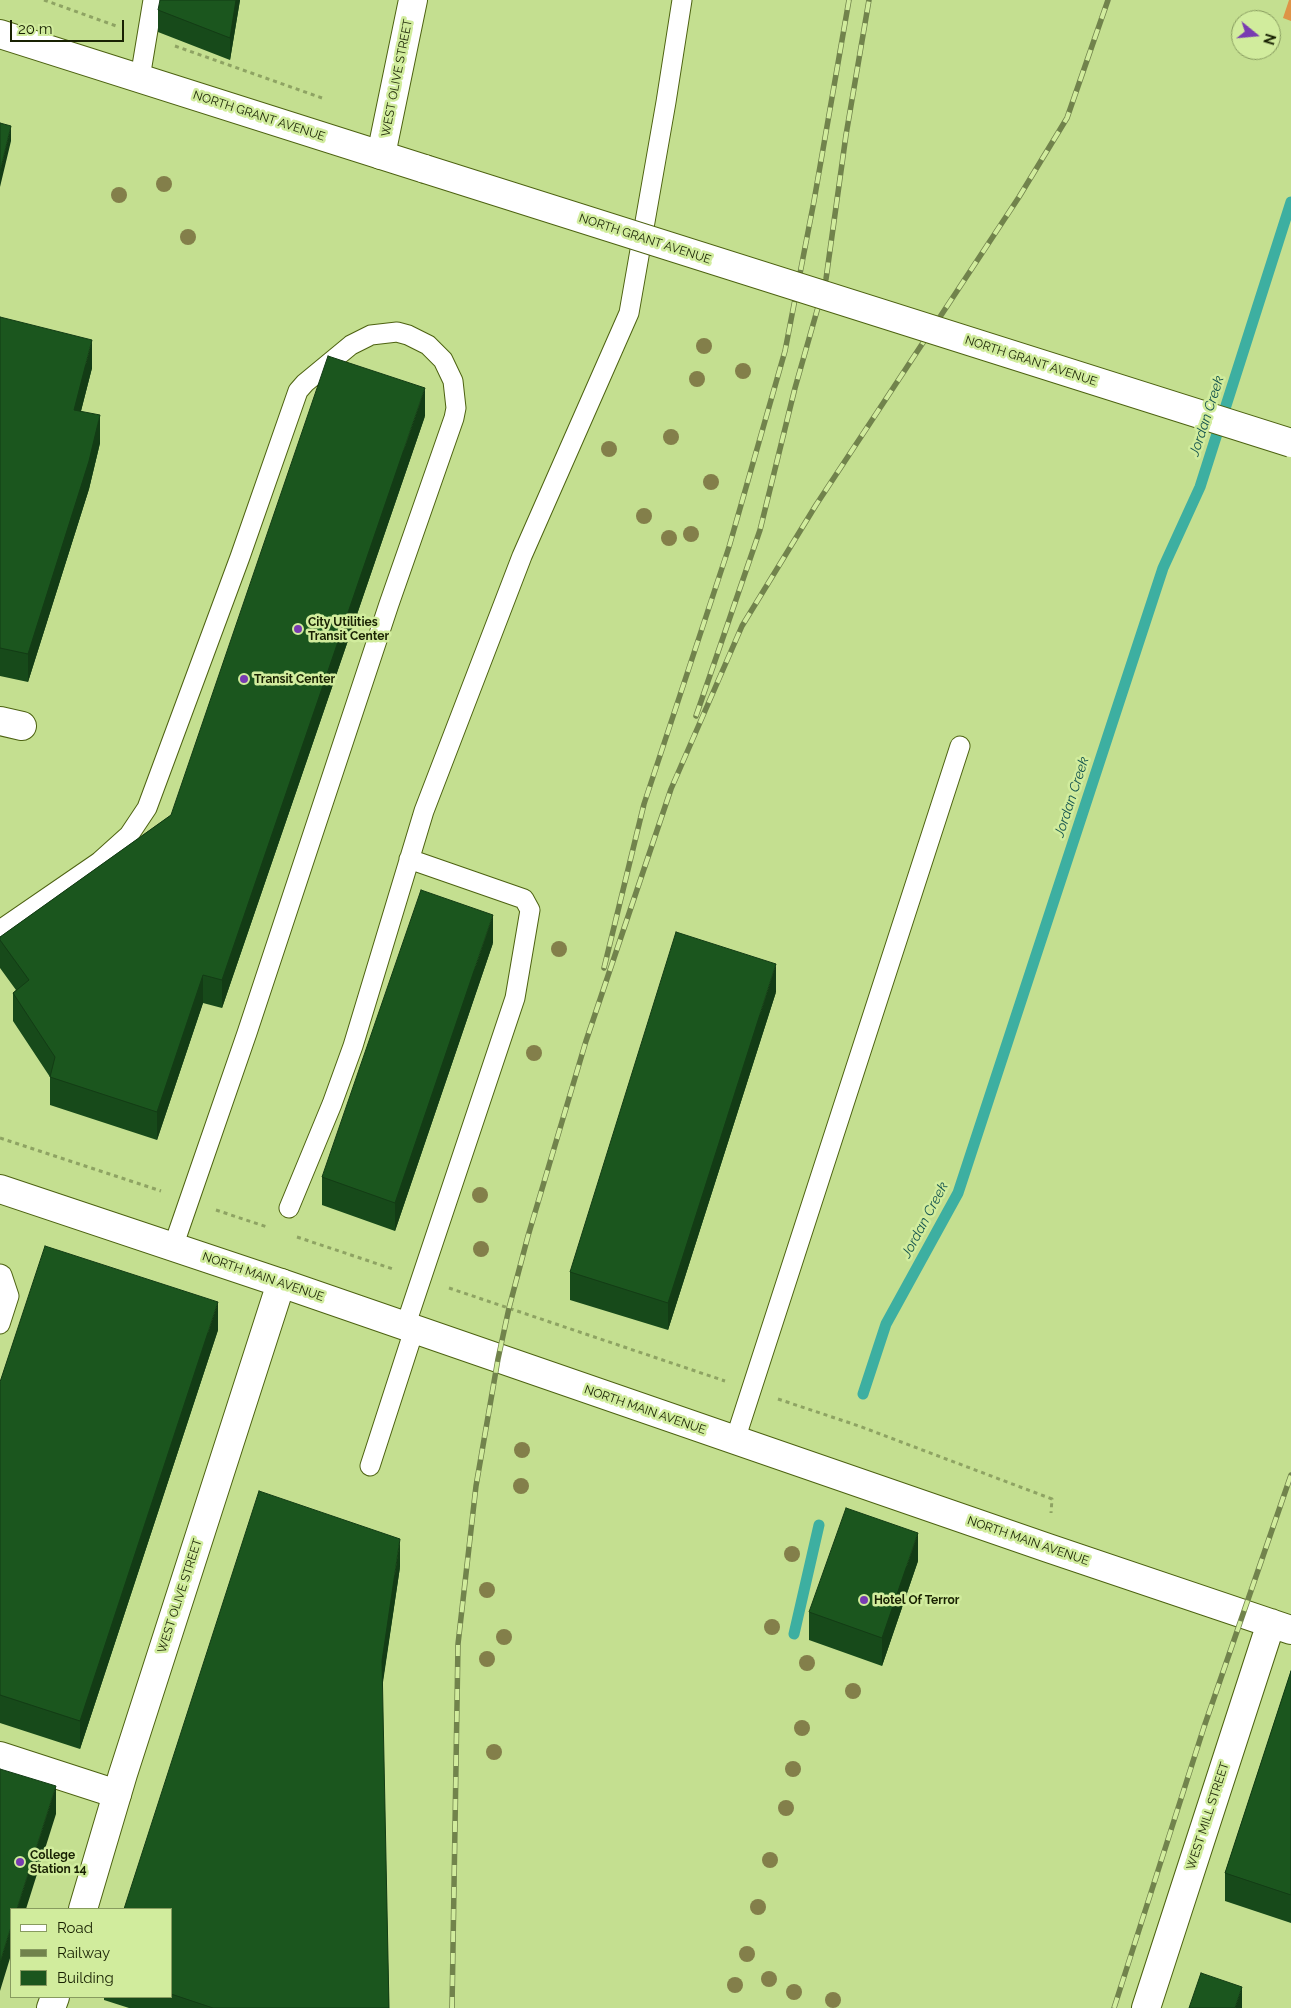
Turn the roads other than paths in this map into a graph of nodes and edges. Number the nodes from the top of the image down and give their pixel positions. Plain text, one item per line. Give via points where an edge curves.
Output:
1 (153, 0) edge
2 (413, 0) edge
3 (682, 0) edge
4 (0, 34) edge
5 (140, 78) junction
6 (382, 155) junction
7 (1291, 442) edge
8 (960, 746) dead end
9 (409, 859) junction
10 (0, 930) edge
11 (0, 1188) edge
12 (288, 1208) dead end
13 (173, 1247) junction
14 (0, 1274) edge
15 (281, 1283) junction
16 (0, 1324) edge
17 (410, 1329) junction
18 (735, 1440) junction
19 (370, 1466) dead end
20 (1281, 1627) edge
21 (0, 1756) edge
22 (117, 1794) junction
23 (83, 1908) edge
24 (1146, 2008) edge

1 - 5 lane
2 - 6 street, WEST OLIVE STREET
3 - 9 lane via 629,313 522,556 424,811
4 - 5 street, NORTH GRANT AVENUE
5 - 6 street, NORTH GRANT AVENUE
6 - 7 street, NORTH GRANT AVENUE, bridge
8 - 18 lane
9 - 12 lane via 332,1104
9 - 17 lane via 524,899 530,910 515,998
10 - 13 lane via 114,850 129,835 150,803 298,391 350,345 371,335 397,332 428,345 442,360 453,381 454,418
11 - 13 street, NORTH MAIN AVENUE
13 - 15 street, NORTH MAIN AVENUE
14 - 16 lane via 9,1296
15 - 17 street, NORTH MAIN AVENUE
15 - 22 street, WEST OLIVE STREET
17 - 18 street, NORTH MAIN AVENUE
17 - 19 lane
18 - 20 street, NORTH MAIN AVENUE
20 - 24 street, WEST MILL STREET
21 - 22 street
22 - 23 street, WEST OLIVE STREET

